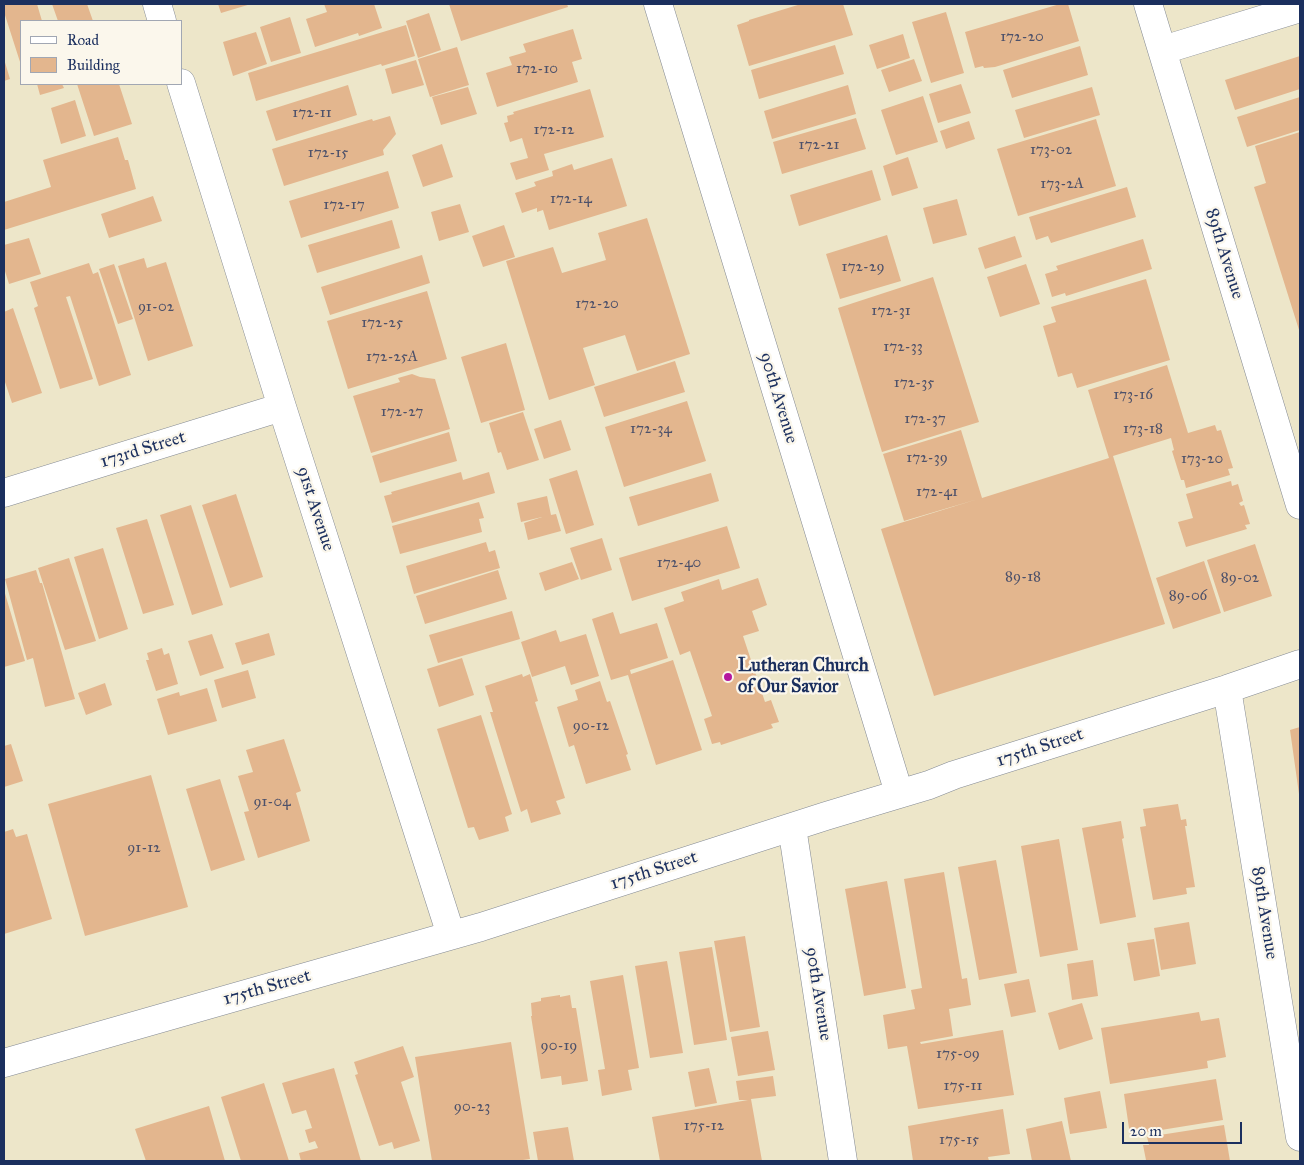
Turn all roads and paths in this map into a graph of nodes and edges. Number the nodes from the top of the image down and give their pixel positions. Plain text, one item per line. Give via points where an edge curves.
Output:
1 (157, 4) edge
2 (658, 4) edge
3 (1148, 4) edge
4 (1300, 8) edge
5 (162, 20) edge
6 (1163, 50) junction
7 (182, 85) edge
8 (282, 407) junction
9 (4, 493) edge
10 (1300, 505) edge
11 (1300, 664) edge
12 (1227, 689) junction
13 (899, 793) junction
14 (792, 827) junction
15 (451, 935) junction
16 (4, 1063) edge
17 (1300, 1137) edge
18 (843, 1161) edge

1 - 5 street
2 - 13 street, 90th Avenue
3 - 6 street, 89th Avenue
4 - 6 street
6 - 10 street, 89th Avenue
7 - 8 street, 91st Avenue
8 - 9 street, 173rd Street
8 - 15 street, 91st Avenue
11 - 12 street, 175th Street
12 - 13 street, 175th Street
12 - 17 street, 89th Avenue
13 - 14 street, 175th Street
14 - 15 street, 175th Street
14 - 18 street, 90th Avenue
15 - 16 street, 175th Street

